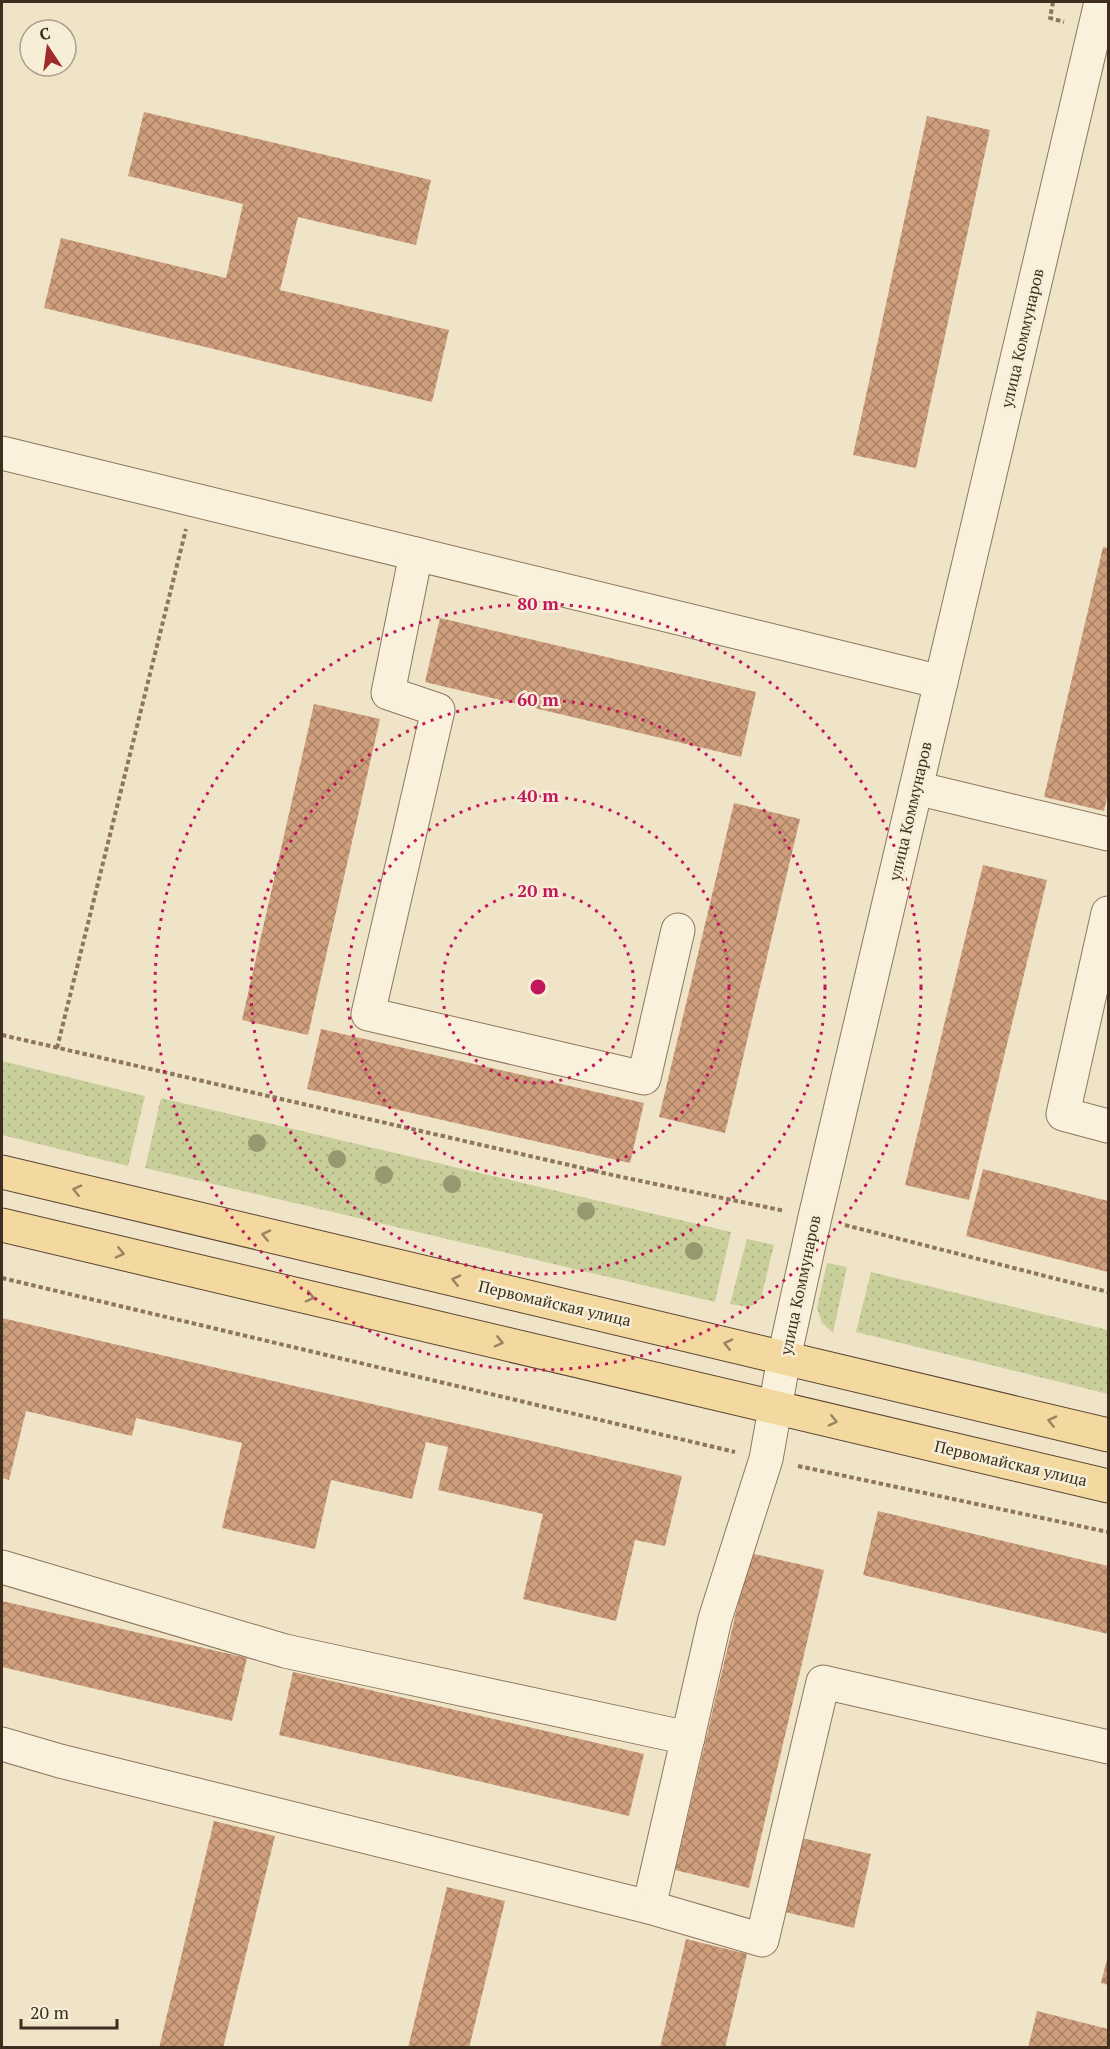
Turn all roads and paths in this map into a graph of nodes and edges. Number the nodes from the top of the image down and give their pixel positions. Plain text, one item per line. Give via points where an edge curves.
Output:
1 (1101, 2) edge
2 (2, 453) edge
3 (193, 499) junction
4 (416, 554) junction
5 (941, 682) junction
6 (916, 788) junction
7 (1108, 834) edge
8 (1108, 913) edge
9 (678, 930) dead end
10 (2, 1035) edge
11 (57, 1048) junction
12 (1108, 1126) edge
13 (2, 1172) edge
14 (814, 1218) junction
15 (2, 1225) edge
16 (2, 1278) edge
17 (1108, 1292) edge
18 (784, 1358) junction
19 (777, 1407) junction
20 (1108, 1435) edge
21 (766, 1459) junction
22 (1108, 1486) edge
23 (1108, 1532) edge
24 (2, 1567) edge
25 (688, 1738) junction
26 (2, 1744) edge
27 (1108, 1747) edge
28 (649, 1907) junction

1 - 5 street, улица Коммунаров
2 - 3 street
3 - 4 street
3 - 11 path
4 - 5 street
4 - 9 street via 388,693 438,710 368,1014 644,1078
5 - 6 street, улица Коммунаров
6 - 7 street
6 - 14 street, улица Коммунаров
8 - 12 street via 1063,1114
10 - 11 path
11 - 14 path
18 -> 13 main road, Первомайская улица
14 - 17 path
14 - 18 street, улица Коммунаров
15 -> 19 main road, Первомайская улица
16 - 21 path
18 - 19 street, улица Коммунаров
20 -> 18 main road, Первомайская улица
19 - 21 street, улица Коммунаров
19 -> 22 main road, Первомайская улица
21 - 23 path
21 - 25 street, улица Коммунаров via 715,1619
24 - 25 street via 285,1651
25 - 28 street, улица Коммунаров
26 - 28 street
27 - 28 street via 823,1682 762,1940

